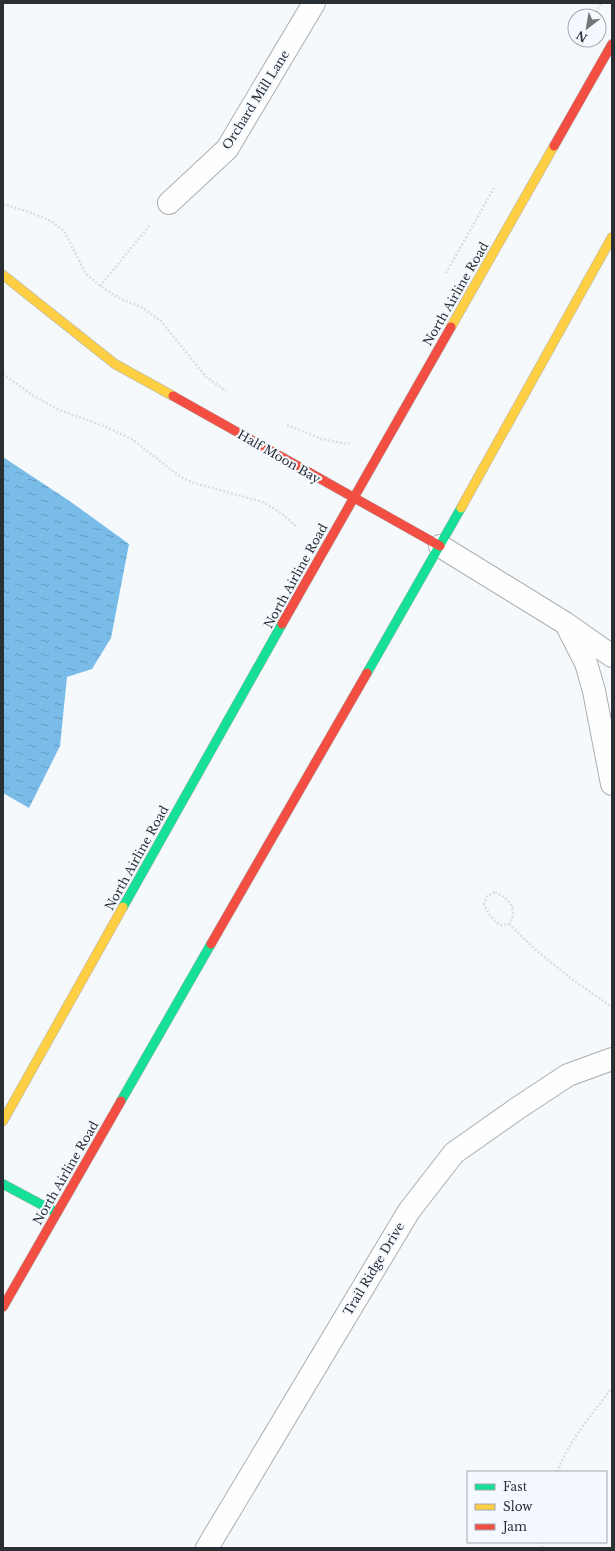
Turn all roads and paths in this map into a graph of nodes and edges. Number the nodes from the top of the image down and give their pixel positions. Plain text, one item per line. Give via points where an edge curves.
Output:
1 (314, 3) edge
2 (612, 44) edge
3 (498, 182) dead end
4 (169, 203) joint
5 (3, 204) edge
6 (612, 237) edge
7 (445, 274) dead end
8 (3, 275) edge
9 (100, 286) junction
10 (3, 374) edge
11 (230, 394) dead end
12 (281, 422) dead end
13 (352, 440) dead end
14 (353, 498) junction
15 (297, 527) dead end
16 (440, 546) junction
17 (565, 623) junction
18 (612, 656) edge
19 (612, 784) edge
20 (509, 924) junction
21 (612, 1007) edge
22 (612, 1059) edge
23 (3, 1120) edge
24 (3, 1184) edge
25 (57, 1213) junction
26 (3, 1307) edge
27 (612, 1388) edge
28 (557, 1471) edge
29 (207, 1548) edge

1 - 4 street, Orchard Mill Lane via 227,149
2 - 14 main road, North Airline Road
3 - 7 path
4 - 9 path
5 - 9 path via 51,221 64,231 86,274
6 - 16 main road, North Airline Road
8 - 14 main road, Half Moon Bay via 115,364
9 - 11 path via 161,321 206,377
10 - 15 path via 57,409 132,439 180,476 194,483 263,502
12 - 13 path via 322,439 347,444
14 - 16 main road, Half Moon Bay
14 - 23 main road, North Airline Road
16 - 17 street, Half Moon Bay
16 - 25 main road, North Airline Road
17 - 18 street, Half Moon Bay
17 - 19 street via 586,663
20 - 20 path via 513,917 513,907 504,896 494,892 487,896 484,904 495,922 500,925
20 - 21 path via 537,952
22 - 29 street, Trail Ridge Drive via 568,1075 454,1154 409,1211
24 - 25 main road
25 - 26 main road, North Airline Road
27 - 28 path via 584,1425

